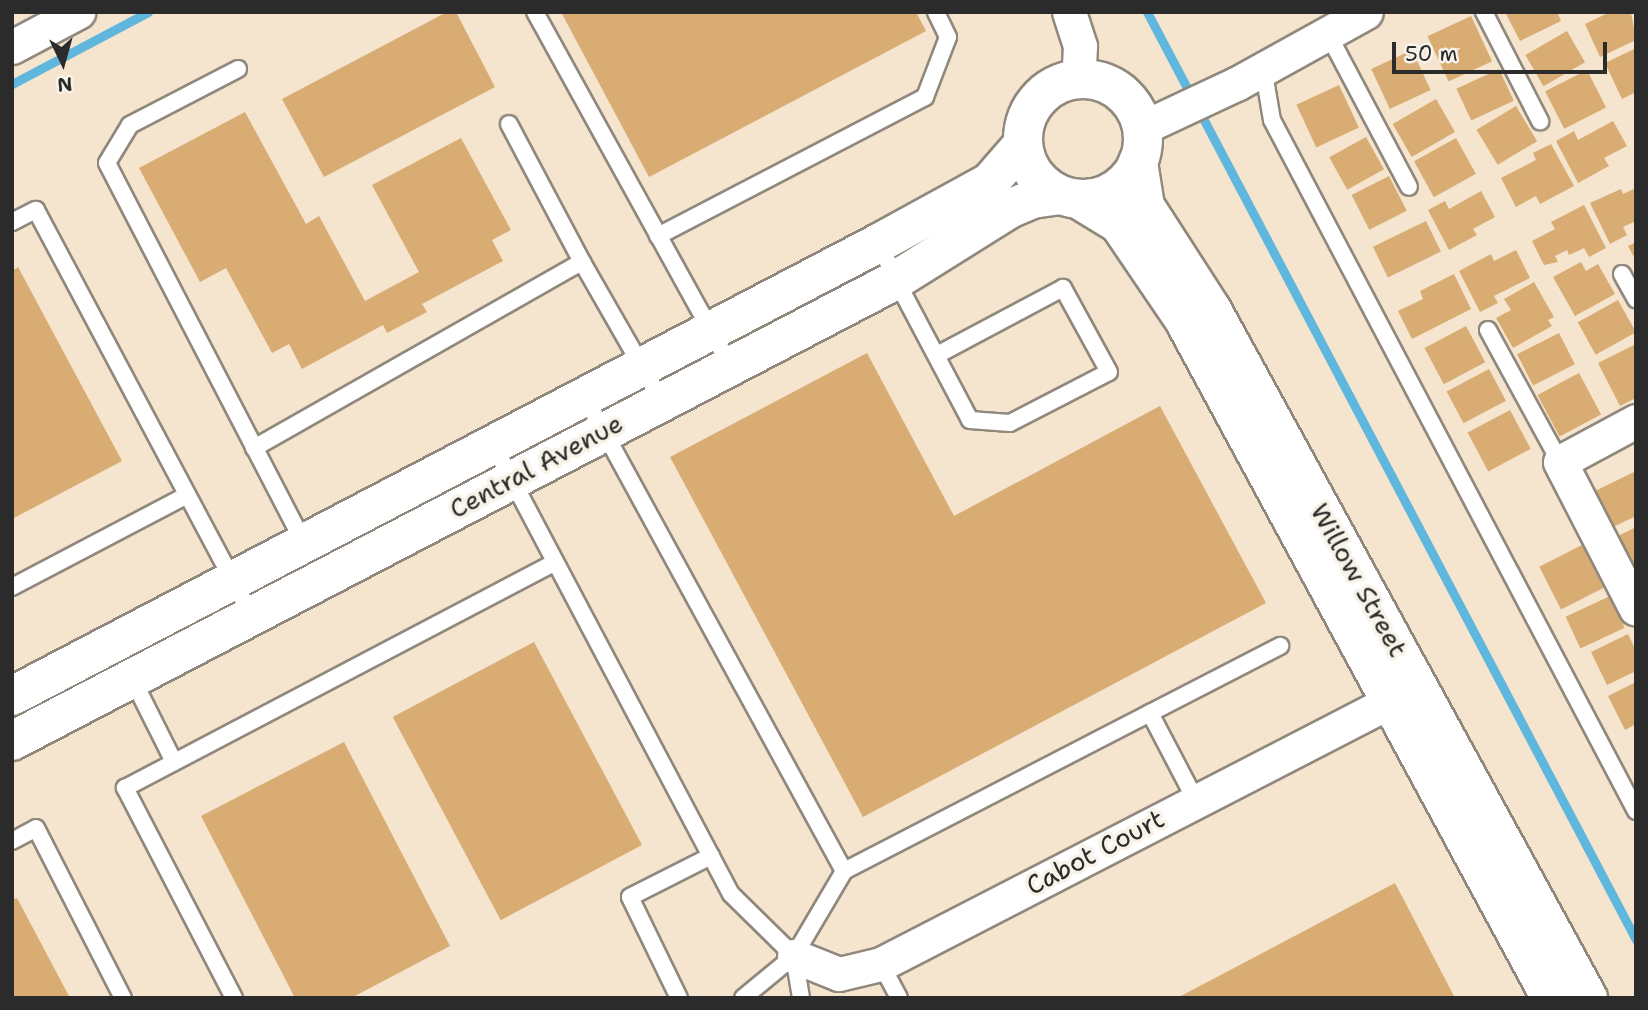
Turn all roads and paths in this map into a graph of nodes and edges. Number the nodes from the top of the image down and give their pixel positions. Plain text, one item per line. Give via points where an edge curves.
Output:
1 (78, 12) edge
2 (535, 12) edge
3 (936, 12) edge
4 (1069, 12) edge
5 (1366, 12) edge
6 (1484, 12) edge
7 (1327, 32) junction
8 (12, 47) edge
9 (238, 69) dead end
10 (1250, 74) junction
11 (1078, 79) junction
12 (1540, 121) dead end
13 (509, 124) dead end
14 (1148, 137) junction
15 (1023, 144) junction
16 (1409, 187) dead end
17 (1069, 197) junction
18 (12, 222) edge
19 (658, 236) junction
20 (879, 243) junction
21 (582, 262) junction
22 (1622, 274) dead end
23 (897, 280) junction
24 (1636, 299) edge
25 (1488, 330) dead end
26 (721, 349) junction
27 (937, 355) junction
28 (652, 384) junction
29 (594, 414) junction
30 (1636, 421) edge
31 (493, 444) junction
32 (254, 448) junction
33 (1560, 462) junction
34 (511, 480) junction
35 (185, 496) junction
36 (303, 541) junction
37 (553, 563) junction
38 (232, 579) junction
39 (12, 587) edge
40 (1636, 609) edge
41 (251, 614) junction
42 (1280, 646) dead end
43 (123, 659) junction
44 (12, 696) edge
45 (1391, 701) junction
46 (1150, 713) junction
47 (12, 741) edge
48 (174, 762) junction
49 (1195, 799) junction
50 (1636, 811) edge
51 (12, 841) edge
52 (710, 856) junction
53 (844, 872) junction
54 (794, 956) junction
55 (881, 964) junction
56 (123, 998) edge
57 (234, 998) edge
58 (679, 998) edge
59 (743, 998) edge
60 (801, 998) edge
61 (899, 998) edge
62 (1551, 998) edge
63 (1588, 998) edge

1 - 8 street
2 - 19 lane
3 - 19 lane via 948,37 925,97
4 - 11 street via 1080,46
5 - 7 street
6 - 12 lane
7 - 10 street
7 - 16 lane
9 - 32 lane via 130,125 107,163
10 - 14 street
10 - 50 lane
11 - 14 street via 1103,83 1126,97
11 - 15 street via 1044,93 1024,125
13 - 21 lane
14 - 17 street via 1114,191
14 - 63 street, Willow Street via 1145,206 1212,310
15 - 17 street via 1034,174
15 - 20 street, Central Avenue via 990,181
17 - 23 street, Central Avenue via 1031,199 1009,209
17 - 45 street, Willow Street via 1119,224 1183,318
18 - 35 lane via 36,211
19 - 26 lane
20 - 23 lane
20 - 26 street, Central Avenue
21 - 28 lane
21 - 32 lane
22 - 24 lane
23 - 26 street, Central Avenue
23 - 27 lane
25 - 33 lane
26 - 28 street, Central Avenue
27 - 27 lane via 970,420 1010,423 1109,372 1063,288
28 - 29 street, Central Avenue
29 - 31 street, Central Avenue
29 - 34 street, Central Avenue
29 - 53 lane
30 - 33 street
31 - 34 lane
31 - 36 street, Central Avenue
32 - 36 lane
33 - 40 street
34 - 37 lane
34 - 41 street, Central Avenue
35 - 38 lane
35 - 39 lane
36 - 38 street, Central Avenue
37 - 48 lane
37 - 52 lane
38 - 41 lane
38 - 43 street, Central Avenue
41 - 43 street, Central Avenue
42 - 46 lane
43 - 44 street, Central Avenue
43 - 47 street, Central Avenue
43 - 48 lane
45 - 49 street, Cabot Court
45 - 62 street, Willow Street
46 - 49 lane
46 - 53 lane
48 - 57 lane via 125,788
49 - 55 street, Cabot Court
51 - 56 lane via 36,828
52 - 54 lane via 731,894
52 - 58 lane via 630,897
53 - 54 lane
54 - 55 street, Cabot Court via 839,974
54 - 59 lane
54 - 60 lane
55 - 61 lane

